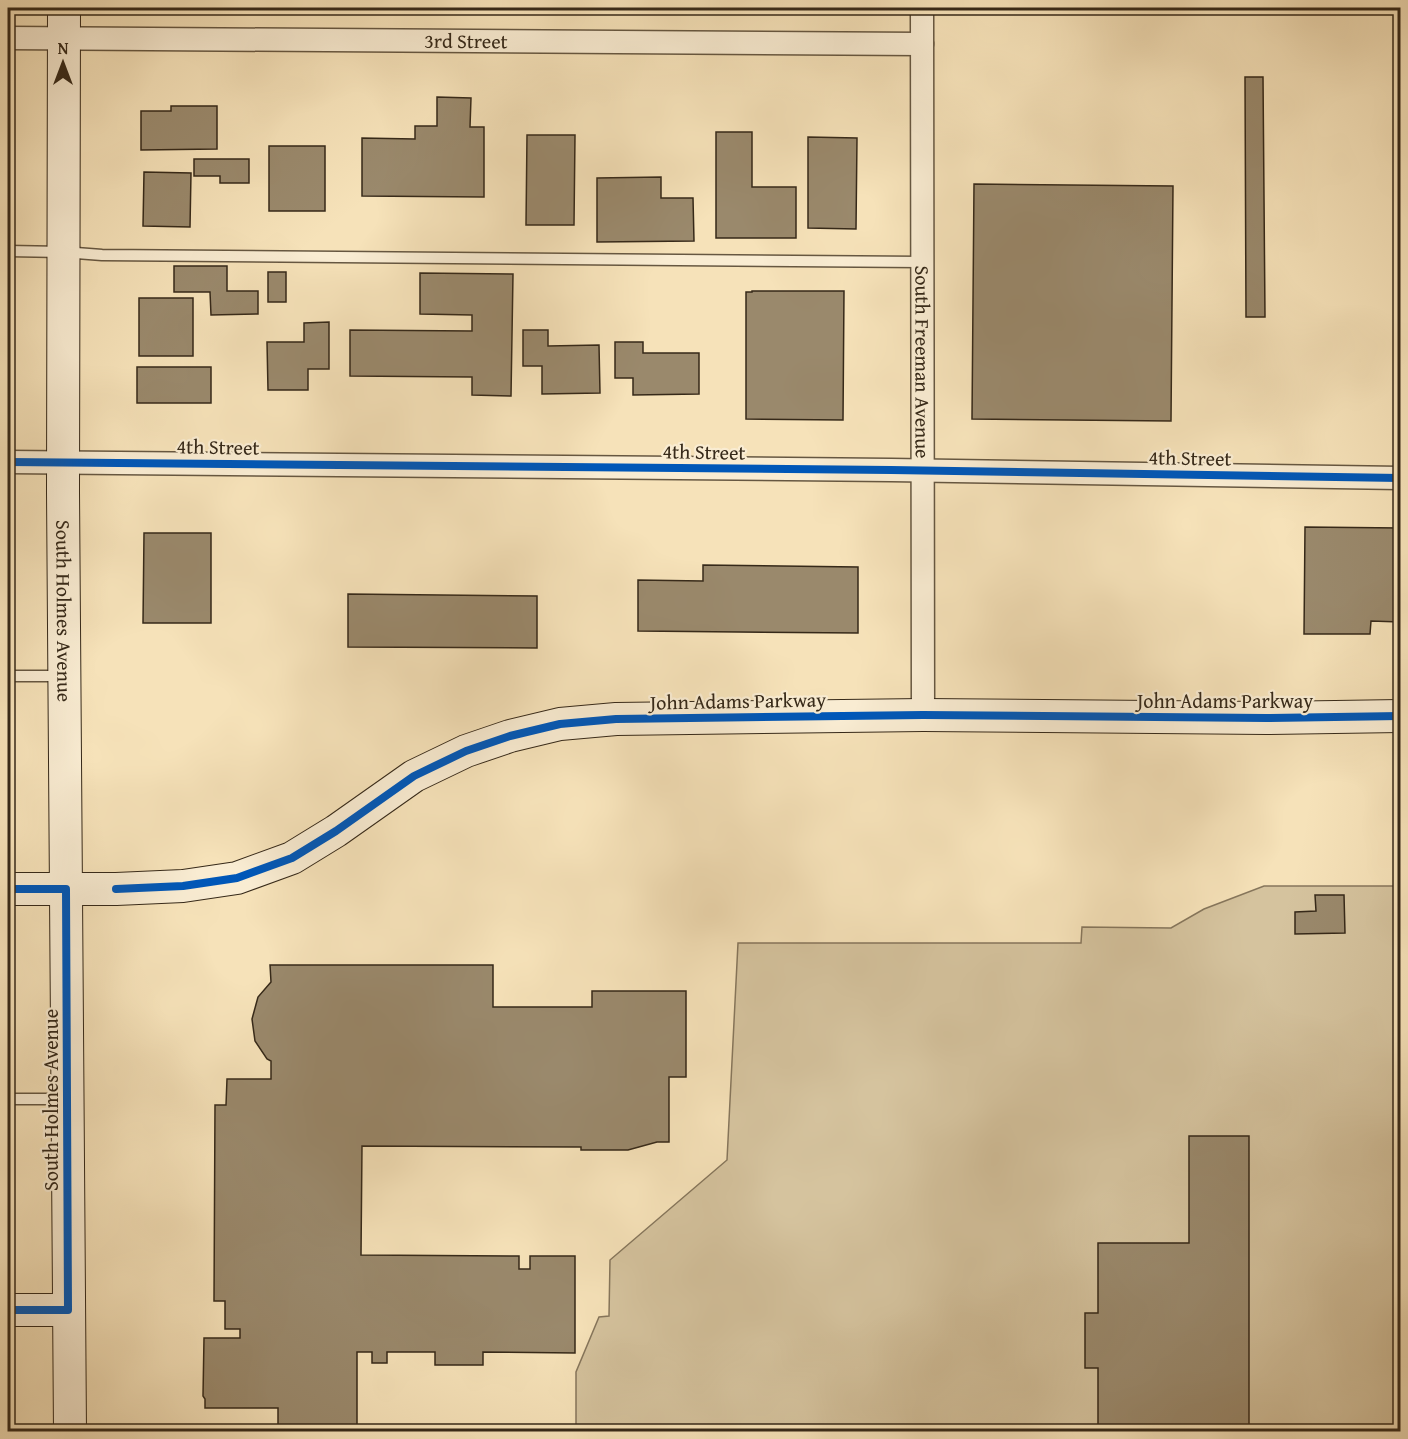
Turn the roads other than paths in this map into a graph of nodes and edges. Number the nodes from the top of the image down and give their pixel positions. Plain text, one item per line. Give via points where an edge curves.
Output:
1 (922, 8) edge
2 (64, 23) edge
3 (8, 38) edge
4 (922, 44) junction
5 (8, 251) edge
6 (63, 252) junction
7 (921, 262) junction
8 (8, 462) edge
9 (63, 462) junction
10 (923, 471) junction
11 (1401, 478) edge
12 (8, 676) edge
13 (64, 676) junction
14 (923, 715) junction
15 (1401, 717) edge
16 (8, 889) edge
17 (66, 889) junction
18 (8, 1099) edge
19 (67, 1099) junction
20 (8, 1310) edge
21 (68, 1310) junction
22 (69, 1431) edge

1 - 4 street, South Freeman Avenue
2 - 3 street, 3rd Street
2 - 4 street, 3rd Street
2 - 6 street, South Holmes Avenue
4 - 7 street, South Freeman Avenue
5 - 6 lane
6 - 7 lane
6 - 9 street, South Holmes Avenue
7 - 10 street, South Freeman Avenue
8 - 9 street, 4th Street
9 - 10 street, 4th Street
9 - 13 street, South Holmes Avenue
10 - 11 street, 4th Street
10 - 14 street, South Freeman Avenue
12 - 13 lane
13 - 17 street, South Holmes Avenue
14 - 15 street, John Adams Parkway
14 - 17 street, John Adams Parkway via 616,719 560,724 465,751 414,776 292,858 237,878 183,886
16 - 17 street, John Adams Parkway
17 - 19 street, South Holmes Avenue
18 - 19 lane
19 - 21 street, South Holmes Avenue
20 - 21 street
21 - 22 street, South Holmes Avenue

